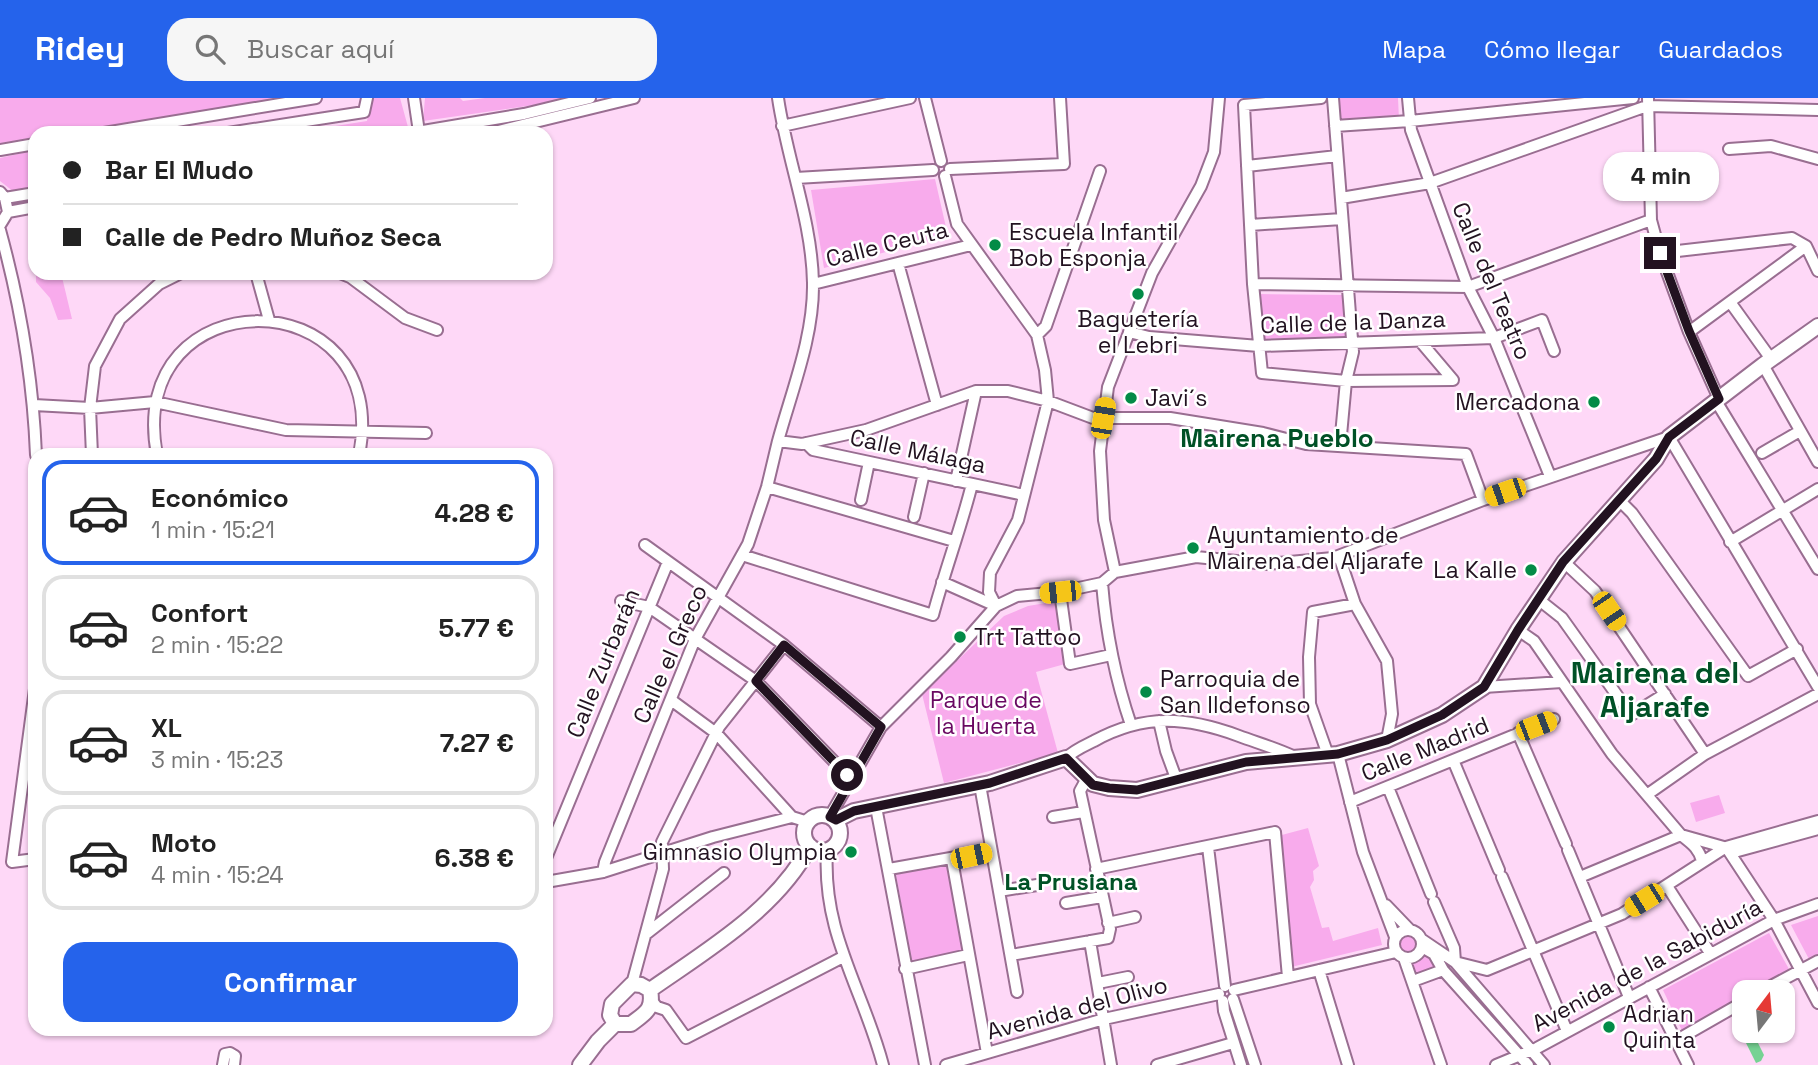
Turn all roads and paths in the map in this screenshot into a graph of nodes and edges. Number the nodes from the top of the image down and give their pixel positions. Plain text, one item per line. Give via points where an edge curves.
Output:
1 (316, 98) edge
2 (367, 98) edge
3 (414, 98) edge
4 (590, 98) edge
5 (634, 98) edge
6 (778, 98) edge
7 (910, 98) edge
8 (925, 98) edge
9 (1060, 98) edge
10 (1219, 98) edge
11 (1321, 98) edge
12 (1333, 98) edge
13 (1408, 98) edge
14 (1633, 98) edge
15 (1648, 102) edge
16 (1818, 110) edge
17 (1635, 111) junction
18 (1410, 121) junction
19 (146, 126) edge
20 (273, 126) edge
21 (415, 126) edge
22 (451, 126) edge
23 (519, 126) edge
24 (782, 126) junction
25 (1335, 126) junction
26 (28, 145) edge
27 (1729, 149) dead end
28 (0, 150) edge
29 (1338, 156) junction
30 (1818, 159) edge
31 (1247, 166) junction
32 (942, 169) junction
33 (1100, 171) dead end
34 (1649, 176) junction
35 (1699, 176) dead end
36 (796, 178) junction
37 (1430, 183) junction
38 (28, 193) edge
39 (3, 195) edge
40 (1341, 198) junction
41 (28, 208) edge
42 (8, 212) junction
43 (1342, 219) junction
44 (1650, 220) junction
45 (1250, 225) junction
46 (0, 228) edge
47 (971, 245) junction
48 (1806, 246) junction
49 (1660, 253) junction
50 (898, 263) junction
51 (1818, 271) edge
52 (167, 280) edge
53 (258, 280) edge
54 (354, 280) edge
55 (813, 284) junction
56 (1252, 284) junction
57 (1348, 287) junction
58 (1468, 287) junction
59 (1730, 302) junction
60 (269, 320) junction
61 (1818, 326) edge
62 (437, 330) dead end
63 (1689, 331) junction
64 (1129, 332) junction
65 (1037, 335) junction
66 (1494, 338) junction
67 (1420, 341) junction
68 (1352, 342) junction
69 (1259, 346) junction
70 (1555, 351) dead end
71 (1767, 362) junction
72 (1346, 381) junction
73 (976, 391) junction
74 (1717, 400) junction
75 (1048, 401) junction
76 (155, 402) junction
77 (34, 405) junction
78 (937, 405) junction
79 (90, 408) junction
80 (1103, 418) junction
81 (364, 431) junction
82 (1800, 431) junction
83 (426, 433) dead end
84 (1669, 437) junction
85 (778, 441) junction
86 (806, 443) junction
87 (1340, 446) junction
88 (36, 448) edge
89 (92, 448) edge
90 (156, 448) edge
91 (360, 448) edge
92 (1654, 448) junction
93 (1762, 453) dead end
94 (869, 462) junction
95 (1818, 462) edge
96 (924, 474) junction
97 (1550, 476) junction
98 (956, 481) junction
99 (972, 484) junction
100 (767, 487) junction
101 (1818, 489) edge
102 (1024, 495) junction
103 (1483, 499) junction
104 (861, 500) dead end
105 (1619, 500) junction
106 (1783, 510) junction
107 (914, 517) dead end
108 (954, 541) junction
109 (1730, 542) junction
110 (645, 545) dead end
111 (742, 555) junction
112 (1339, 555) junction
113 (668, 562) junction
114 (1563, 562) junction
115 (1818, 569) edge
116 (1115, 572) junction
117 (942, 582) junction
118 (1101, 583) junction
119 (1060, 592) junction
120 (717, 597) junction
121 (1538, 599) junction
122 (621, 601) dead end
123 (1354, 604) junction
124 (996, 606) junction
125 (649, 607) junction
126 (1518, 630) junction
127 (695, 639) junction
128 (784, 645) junction
129 (1797, 649) junction
130 (1111, 655) junction
131 (756, 681) junction
132 (1562, 682) junction
133 (1484, 687) junction
134 (1818, 687) edge
135 (1665, 694) junction
136 (1818, 694) edge
137 (671, 700) junction
138 (1554, 719) dead end
139 (1159, 721) junction
140 (1131, 725) junction
141 (881, 727) junction
142 (716, 733) junction
143 (1518, 733) junction
144 (1387, 740) junction
145 (28, 742) edge
146 (1705, 754) junction
147 (1333, 755) junction
148 (1295, 757) junction
149 (1066, 758) junction
150 (1453, 760) junction
151 (851, 779) junction
152 (1086, 780) junction
153 (1177, 781) junction
154 (980, 785) junction
155 (1388, 787) junction
156 (1648, 794) junction
157 (1350, 802) junction
158 (876, 807) junction
159 (1083, 812) junction
160 (792, 817) junction
161 (1053, 817) dead end
162 (833, 818) junction
163 (1818, 821) edge
164 (808, 822) junction
165 (1818, 829) edge
166 (1681, 835) junction
167 (553, 841) edge
168 (1209, 847) junction
169 (1726, 847) junction
170 (817, 849) junction
171 (990, 852) junction
172 (662, 854) junction
173 (28, 860) edge
174 (952, 860) junction
175 (1702, 861) junction
176 (889, 869) junction
177 (1096, 869) junction
178 (603, 873) junction
179 (724, 873) dead end
180 (1580, 877) junction
181 (553, 881) edge
182 (1037, 885) dead end
183 (1667, 886) junction
184 (999, 891) junction
185 (1102, 897) junction
186 (1380, 898) junction
187 (1066, 903) dead end
188 (1818, 904) edge
189 (1135, 917) dead end
190 (1774, 920) junction
191 (1108, 923) junction
192 (1600, 925) junction
193 (1410, 930) junction
194 (646, 934) junction
195 (1395, 937) junction
196 (1090, 941) junction
197 (1422, 943) junction
198 (1534, 951) junction
199 (1710, 953) junction
200 (968, 955) junction
201 (1011, 955) junction
202 (1400, 955) junction
203 (844, 957) junction
204 (1818, 961) edge
205 (1455, 962) junction
206 (1801, 968) junction
207 (905, 969) junction
208 (1319, 970) junction
209 (1443, 970) junction
210 (1128, 977) dead end
211 (1288, 977) junction
212 (1780, 980) edge
213 (1413, 981) junction
214 (1098, 983) junction
215 (642, 986) junction
216 (1649, 987) junction
217 (1017, 992) dead end
218 (1227, 994) junction
219 (1629, 996) junction
220 (1818, 1003) edge
221 (1732, 1008) edge
222 (1104, 1018) junction
223 (615, 1024) junction
224 (1567, 1031) junction
225 (1677, 1040) junction
226 (1233, 1043) junction
227 (1533, 1050) junction
228 (987, 1053) junction
229 (1521, 1055) junction
230 (223, 1065) edge
231 (234, 1065) edge
232 (580, 1065) edge
233 (883, 1065) edge
234 (925, 1065) edge
235 (946, 1065) edge
236 (1111, 1065) edge
237 (1157, 1065) edge
238 (1241, 1065) edge
239 (1255, 1065) edge
240 (1348, 1065) edge
241 (1441, 1065) edge
242 (1496, 1065) edge
243 (1528, 1065) edge
244 (1544, 1065) edge
245 (1688, 1065) edge

1 - 19 street
2 - 20 street via 364,112
3 - 21 street
4 - 22 street
5 - 23 street
6 - 24 street, Calle el Greco
7 - 24 street
8 - 32 street
9 - 32 street via 1064,164
10 - 64 street via 1214,152 1201,186 1153,272
11 - 31 street via 1244,105
12 - 25 street
13 - 18 street, Calle del Teatro
14 - 17 street
14 - 18 street
15 - 16 street
15 - 17 street
15 - 34 street
17 - 37 street
18 - 25 street
18 - 37 street, Calle del Teatro
24 - 36 street, Calle el Greco
25 - 29 street
26 - 28 street
27 - 30 street via 1771,146
29 - 31 street
29 - 40 street
31 - 45 street
32 - 36 street
32 - 47 street via 957,224
33 - 65 street via 1046,326
34 - 35 street
34 - 44 street
36 - 55 street, Calle el Greco
37 - 40 street
37 - 58 street, Calle del Teatro
38 - 39 street
39 - 42 street
40 - 43 street
41 - 42 street
42 - 46 street
43 - 45 street
43 - 57 street
44 - 49 street
44 - 58 street
45 - 56 street
46 - 77 street
47 - 50 street, Calle Ceuta
47 - 65 street
48 - 49 street via 1792,238
48 - 51 street
48 - 59 street
49 - 63 street
50 - 55 street, Calle Ceuta
50 - 78 street
52 - 79 street via 120,319 95,366
53 - 60 street
54 - 62 street via 404,318
55 - 85 street, Calle el Greco via 811,321
56 - 57 street
56 - 69 street
57 - 58 street
57 - 68 street
58 - 66 street, Calle del Teatro
59 - 63 street
59 - 71 street
60 - 76 street via 240,321 212,330 188,346 169,368
60 - 81 street via 322,340 342,360 356,385
61 - 71 main road
63 - 74 street
64 - 69 street, Calle de la Danza
64 - 80 street via 1108,387
65 - 75 street
66 - 67 street, Calle de la Danza
66 - 70 street, Calle de la Danza via 1542,320
66 - 97 street, Calle del Teatro
67 - 68 street, Calle de la Danza
67 - 72 street via 1453,380
68 - 69 street, Calle de la Danza
68 - 72 street
69 - 72 street via 1262,373
71 - 74 main road
71 - 82 street
72 - 87 street
73 - 75 street via 1008,391
73 - 78 street
73 - 98 street
74 - 84 main road
74 - 106 street
75 - 80 street
75 - 102 street
76 - 79 street
76 - 81 street via 286,430
76 - 90 street
77 - 79 street
77 - 88 street
78 - 86 street via 866,430
79 - 89 street
80 - 87 street via 1170,418 1306,444
80 - 116 street via 1104,520
81 - 83 street
81 - 91 street
82 - 93 street
82 - 95 street
84 - 92 main road
84 - 109 street
85 - 86 street
85 - 100 street, Calle el Greco
86 - 94 street, Calle Málaga via 813,450
87 - 103 street via 1466,454
92 - 97 street
92 - 105 main road
94 - 96 street, Calle Málaga
94 - 104 street
96 - 98 street, Calle Málaga
96 - 107 street
97 - 103 street
98 - 99 street, Calle Málaga
99 - 102 street, Calle Málaga
99 - 108 street
100 - 108 street
100 - 111 street, Calle el Greco
101 - 106 street
102 - 124 street via 1018,520 990,573 989,592
103 - 112 street
105 - 114 main road
105 - 129 street via 1748,676
106 - 109 street
106 - 115 street
108 - 117 street
109 - 129 street
110 - 113 street
111 - 117 street via 933,615
111 - 120 street, Calle el Greco
112 - 116 street via 1267,564 1196,557
112 - 123 street
113 - 120 street
113 - 125 street, Calle Zurbarán
114 - 121 main road
114 - 135 street via 1595,591
116 - 118 street
117 - 124 street
118 - 119 street
118 - 130 street
119 - 124 street via 1017,596
119 - 130 street via 1070,664
120 - 127 street, Calle el Greco
120 - 128 street
121 - 126 main road
121 - 135 street via 1562,618 1632,715
122 - 125 street
123 - 144 street via 1387,661 1392,714
123 - 147 street via 1313,612 1310,705
124 - 141 street
125 - 127 street
125 - 167 street, Calle Zurbarán
126 - 132 street via 1534,641
126 - 133 main road
127 - 131 street
127 - 137 street, Calle el Greco
128 - 131 street
128 - 141 street
129 - 134 street
130 - 140 street
131 - 142 street
131 - 151 street
132 - 133 street
132 - 156 street via 1612,754
133 - 144 main road via 1442,715
135 - 146 street
136 - 146 street
137 - 142 street
137 - 178 street, Calle el Greco
138 - 143 street, Calle Madrid
139 - 140 street
139 - 148 street via 1218,727
139 - 153 street
140 - 149 street
141 - 151 street
142 - 160 street
142 - 172 street via 662,842
143 - 150 street, Calle Madrid
143 - 180 street
144 - 147 main road
145 - 173 street via 12,862
146 - 156 street
147 - 148 main road
147 - 157 street
148 - 153 main road via 1246,762
149 - 152 main road
149 - 154 main road
150 - 155 street, Calle Madrid
150 - 198 street
151 - 162 street
152 - 153 main road via 1093,785 1137,790
152 - 159 street via 1080,791
154 - 158 main road
154 - 171 street
155 - 157 street, Calle Madrid
155 - 205 street via 1454,948
156 - 166 street
157 - 186 street
158 - 162 main road
158 - 176 street
159 - 161 street
159 - 177 street
160 - 164 street
160 - 172 street
162 - 164 main road via 819,815
162 - 170 main road via 840,829 838,843
163 - 169 street
164 - 170 main road via 805,840
165 - 169 street via 1745,850
166 - 169 street
166 - 175 street via 1695,846
166 - 180 street
168 - 177 street
168 - 211 street via 1275,832
168 - 218 street
169 - 175 street
169 - 190 street
170 - 203 street
170 - 215 main road via 737,928
171 - 174 street
171 - 184 street
172 - 178 street
172 - 194 street via 663,869
174 - 176 street
174 - 200 street
175 - 183 street
176 - 207 street
177 - 185 street
178 - 181 street
179 - 194 street
180 - 192 street
182 - 184 street
183 - 192 street
183 - 199 street
184 - 201 street
185 - 187 street
185 - 191 street
186 - 193 street
186 - 195 street
188 - 190 street, Avenida de la Sabiduría
189 - 191 street
190 - 199 street, Avenida de la Sabiduría
190 - 206 street
191 - 196 street via 1108,938
192 - 198 street
192 - 219 street
193 - 195 street
193 - 197 street
194 - 215 street
195 - 202 street via 1394,947
196 - 201 street
196 - 214 street
197 - 202 street via 1414,958
197 - 205 street
197 - 209 street
198 - 205 street via 1487,970
198 - 224 street
199 - 216 street, Avenida de la Sabiduría
200 - 207 street
200 - 228 street
201 - 217 street
202 - 208 street, Avenida del Olivo
202 - 213 street
203 - 215 street via 686,1038
203 - 233 street
204 - 206 street
205 - 227 street
206 - 212 street
206 - 220 street
207 - 234 street
208 - 211 street, Avenida del Olivo
208 - 240 street
209 - 213 street
209 - 229 street
210 - 214 street
211 - 218 street, Avenida del Olivo
213 - 241 street
214 - 222 street
215 - 223 main road via 612,1004 610,1015
215 - 223 main road via 649,1009 631,1024
216 - 219 street, Avenida de la Sabiduría
216 - 225 street
218 - 222 street, Avenida del Olivo
218 - 226 street via 1223,1005
218 - 239 street
219 - 224 street, Avenida de la Sabiduría
221 - 225 street
222 - 228 street, Avenida del Olivo
222 - 236 street
223 - 232 main road
224 - 227 street, Avenida de la Sabiduría
225 - 245 street
226 - 237 street
226 - 238 street
227 - 229 street, Avenida de la Sabiduría
227 - 244 street
228 - 235 street, Avenida del Olivo
229 - 242 street, Avenida de la Sabiduría
229 - 243 street
230 - 231 street via 225,1054 230,1053 235,1056

